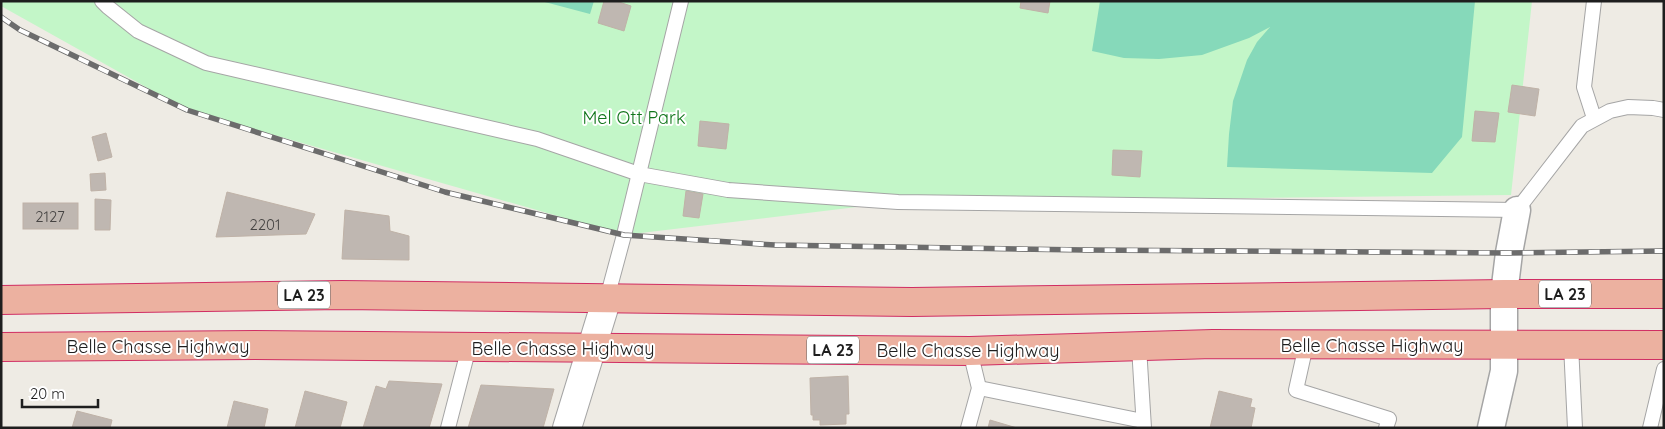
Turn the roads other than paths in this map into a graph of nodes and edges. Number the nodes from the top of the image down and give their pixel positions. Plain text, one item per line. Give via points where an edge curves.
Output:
1 (102, 1) edge
2 (681, 1) edge
3 (1594, 1) edge
4 (1664, 110) edge
5 (1594, 118) junction
6 (639, 174) junction
7 (1517, 210) junction
8 (1504, 294) junction
9 (1664, 294) edge
10 (607, 298) junction
11 (1, 300) edge
12 (1306, 345) junction
13 (1504, 345) junction
14 (1571, 345) junction
15 (1664, 345) edge
16 (1, 347) edge
17 (469, 347) junction
18 (1138, 347) junction
19 (592, 348) junction
20 (970, 351) junction
21 (1664, 369) edge
22 (979, 388) junction
23 (1144, 424) edge
24 (448, 428) edge
25 (567, 428) edge
26 (968, 428) edge
27 (1386, 428) edge
28 (1491, 428) edge
29 (1575, 428) edge
30 (1650, 428) edge

1 - 6 lane via 138,31 206,63 537,139
2 - 6 lane
3 - 5 lane via 1584,88
4 - 5 lane via 1628,107
5 - 7 lane via 1582,126
6 - 7 lane via 728,190 898,202
6 - 10 lane
7 - 8 street
8 - 9 highway, LA 23
8 - 10 highway, LA 23 via 912,302
8 - 13 street
10 - 11 highway, LA 23 via 342,295
10 - 19 street
12 - 13 highway, Belle Chasse Highway / LA 23
12 - 18 highway, Belle Chasse Highway / LA 23
12 - 27 lane via 1296,390 1389,419
13 - 14 highway, Belle Chasse Highway / LA 23
13 - 28 street via 1504,371
14 - 15 highway, Belle Chasse Highway / LA 23
14 - 29 lane
16 - 17 highway, Belle Chasse Highway / LA 23
17 - 19 highway, Belle Chasse Highway / LA 23
17 - 24 lane
18 - 20 highway, Belle Chasse Highway / LA 23
18 - 23 lane
19 - 20 highway, Belle Chasse Highway / LA 23
19 - 25 street
20 - 22 lane
21 - 30 lane
22 - 23 lane
22 - 26 lane

